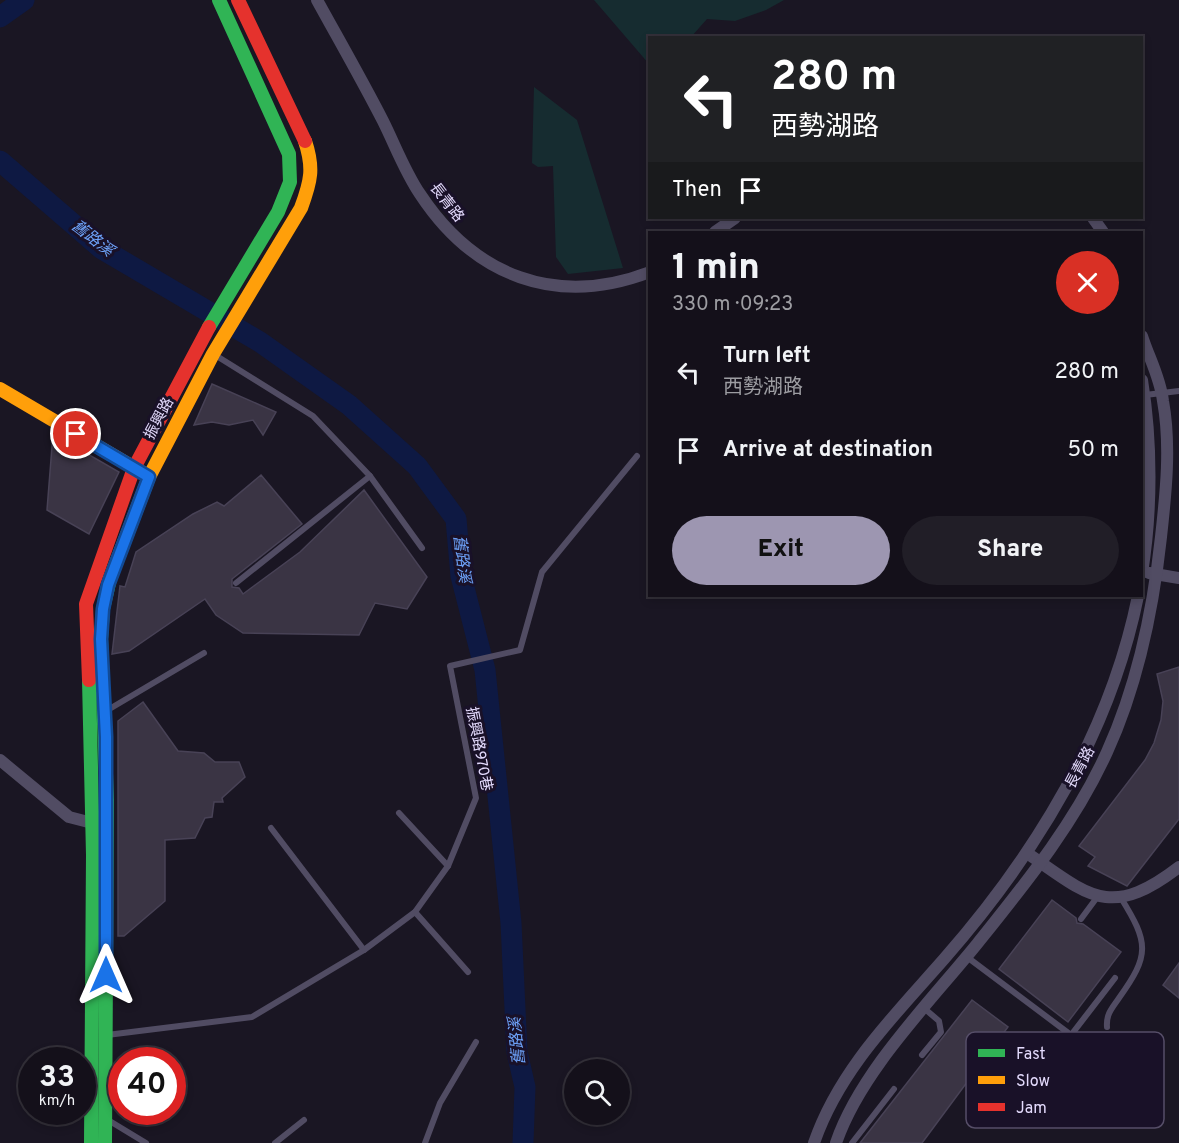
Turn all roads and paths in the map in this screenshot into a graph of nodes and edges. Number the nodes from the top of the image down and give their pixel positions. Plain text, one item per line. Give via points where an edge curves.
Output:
1 (219, 0) edge
2 (237, 0) edge
3 (317, 0) edge
4 (734, 219) edge
5 (716, 231) edge
6 (648, 273) edge
7 (1143, 340) edge
8 (198, 345) junction
9 (213, 354) junction
10 (0, 388) edge
11 (1143, 388) edge
12 (1179, 391) edge
13 (1161, 392) junction
14 (1144, 395) junction
15 (637, 456) dead end
16 (134, 468) junction
17 (370, 476) junction
18 (149, 477) junction
19 (422, 548) dead end
20 (1143, 566) edge
21 (1143, 572) edge
22 (1157, 573) junction
23 (1179, 578) edge
24 (236, 583) dead end
25 (1138, 597) edge
26 (204, 653) dead end
27 (105, 712) junction
28 (90, 714) junction
29 (0, 760) edge
30 (399, 813) dead end
31 (100, 825) junction
32 (271, 828) dead end
33 (1027, 853) junction
34 (1041, 862) junction
35 (448, 867) junction
36 (1179, 867) edge
37 (1098, 896) junction
38 (1121, 898) junction
39 (415, 912) junction
40 (1081, 919) dead end
41 (364, 950) junction
42 (967, 957) junction
43 (468, 972) dead end
44 (1115, 978) dead end
45 (925, 1009) junction
46 (1107, 1027) dead end
47 (1067, 1032) edge
48 (1073, 1032) edge
49 (92, 1035) junction
50 (106, 1035) junction
51 (476, 1042) dead end
52 (922, 1056) dead end
53 (856, 1063) junction
54 (872, 1075) junction
55 (894, 1089) dead end
56 (107, 1119) junction
57 (304, 1119) dead end
58 (90, 1143) edge
59 (105, 1143) edge
60 (146, 1143) edge
61 (275, 1143) edge
62 (425, 1143) edge
63 (814, 1143) edge
64 (836, 1143) edge
65 (852, 1143) edge

1 - 8 street, 振興路 via 275,120 289,154 291,171 286,195
2 - 9 street, 振興路 via 303,136 312,170 301,208
3 - 6 street, 長青路 via 419,193 470,252 488,264 525,278 572,288 610,285
4 - 5 street
7 - 13 street, 長青路 via 1156,368
8 - 9 lane
8 - 16 street, 振興路
9 - 17 lane via 313,416
9 - 18 street, 振興路
10 - 16 street
11 - 14 street
12 - 13 lane
13 - 14 lane
13 - 22 street, 長青路 via 1167,431 1167,471
14 - 20 street via 1148,484
15 - 35 lane, 振興路970巷 via 542,573 520,650 450,666 476,798
16 - 18 street
16 - 28 street, 振興路 via 86,604
17 - 19 lane
17 - 24 lane
18 - 27 street, 振興路 via 108,585 103,609
21 - 22 street
22 - 23 street
22 - 34 street, 長青路 via 1137,669 1107,752
25 - 33 street, 長青路 via 1124,655 1090,743
26 - 27 lane
27 - 28 lane
27 - 31 street, 振興路
28 - 31 street, 振興路
29 - 31 street via 69,817
30 - 35 lane
31 - 49 street, 振興路
31 - 50 street, 振興路
32 - 41 lane
33 - 34 street
33 - 53 street, 長青路
34 - 37 street
34 - 42 street, 長青路
35 - 39 lane, 振興路970巷
36 - 38 street via 1158,884
37 - 38 street
37 - 40 lane
38 - 46 lane via 1138,926 1144,951 1137,973 1106,1016
39 - 41 lane, 振興路970巷
39 - 43 lane
41 - 50 lane, 振興路970巷 via 252,1017
42 - 45 street, 長青路
42 - 47 lane
44 - 48 lane
45 - 52 lane via 939,1021 941,1032
45 - 54 street, 長青路
49 - 50 lane, 振興路970巷
49 - 58 street, 振興路
50 - 56 street, 振興路
51 - 62 lane via 440,1103
53 - 54 lane
53 - 63 street, 長青路 via 821,1123
54 - 64 street, 長青路 via 843,1121
55 - 65 lane
56 - 59 street, 振興路
56 - 60 lane
57 - 61 lane

